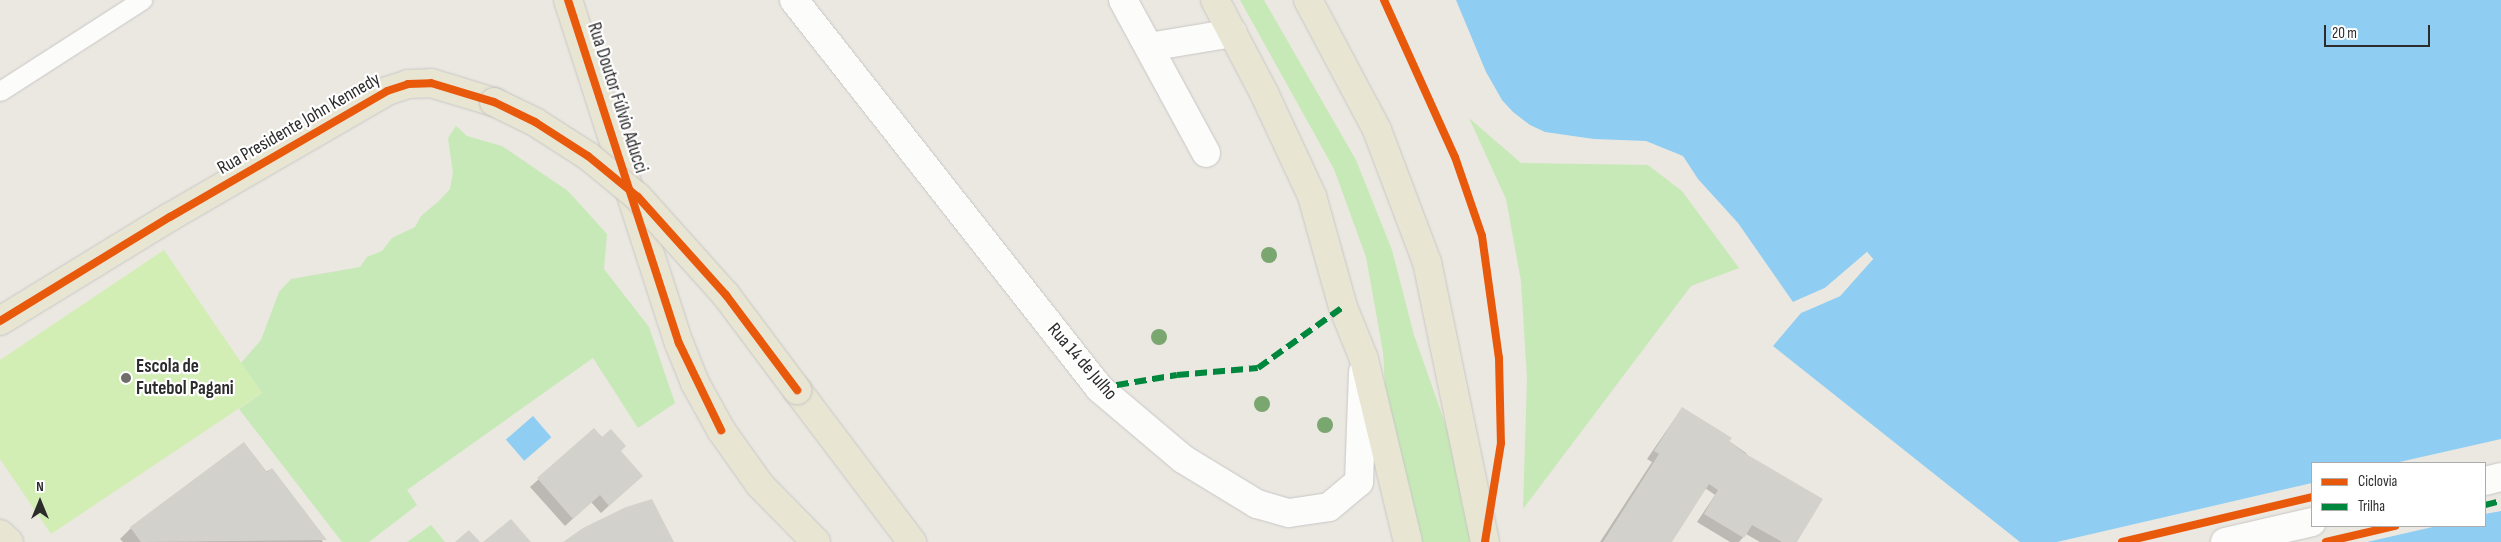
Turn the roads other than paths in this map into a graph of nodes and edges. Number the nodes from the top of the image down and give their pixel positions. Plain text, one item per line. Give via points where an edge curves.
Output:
1 (142, 0) edge
2 (568, 0) edge
3 (794, 0) edge
4 (1123, 0) edge
5 (1215, 0) edge
6 (1308, 0) edge
7 (1234, 33) junction
8 (1149, 47) junction
9 (0, 91) edge
10 (1206, 153) dead end
11 (0, 322) edge
12 (1364, 359) junction
13 (2501, 477) edge
14 (2486, 481) edge
15 (2311, 522) edge
16 (0, 534) edge
17 (9, 542) edge
18 (816, 542) edge
19 (912, 542) edge
20 (1408, 542) edge
21 (1485, 542) edge
22 (2225, 542) edge

1 - 9 lane
2 - 18 main road, Rua Doutor Fúlvio Aducci via 679,343 696,383 721,430 760,485
3 - 12 street, Rua 14 de Julho via 1099,388 1183,459 1258,504 1289,513 1328,508 1359,482
4 - 8 street
5 - 7 main road
6 - 21 main road via 1377,130 1427,262
7 - 8 street
7 - 12 main road via 1312,196 1343,307
8 - 10 street
11 - 19 main road, Rua Presidente John Kennedy, bridge via 170,217 387,91 408,84 431,83 494,102 535,122 588,156 638,197 726,295
12 - 20 main road
13 - 14 street
15 - 22 street
16 - 17 main road

